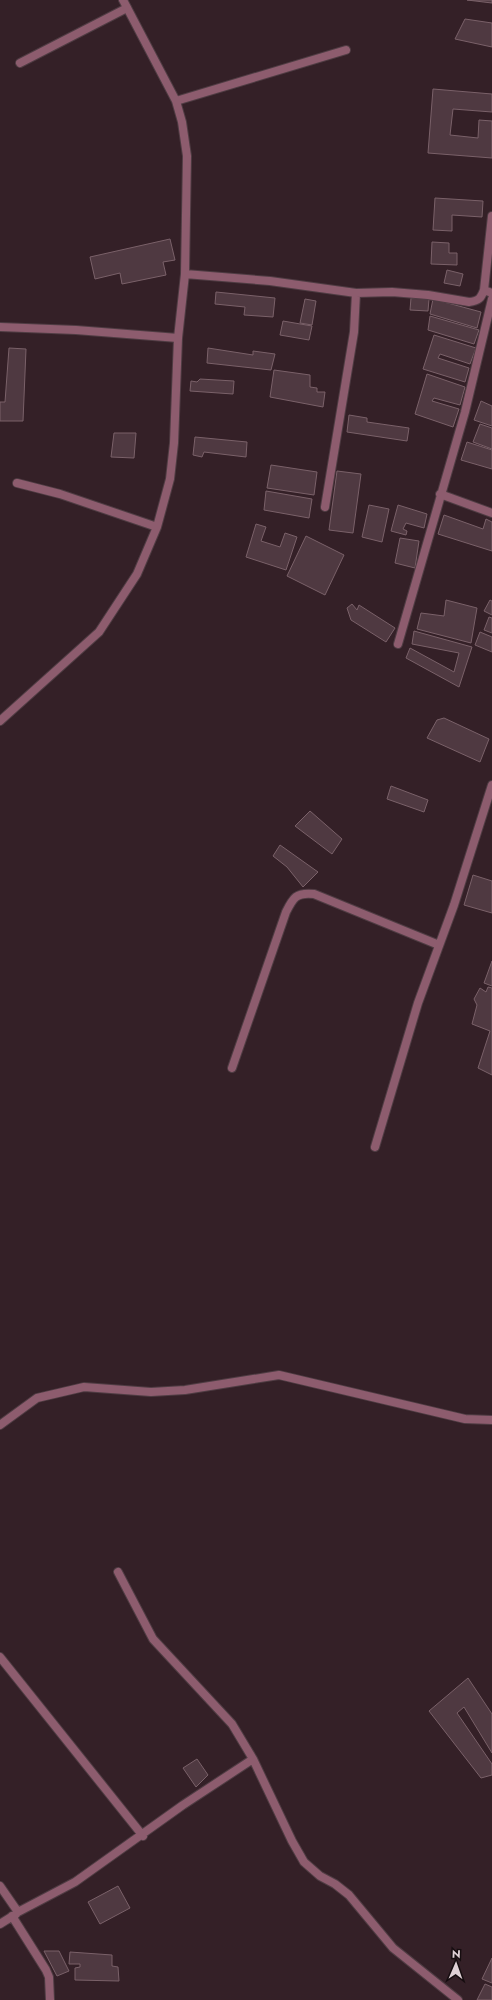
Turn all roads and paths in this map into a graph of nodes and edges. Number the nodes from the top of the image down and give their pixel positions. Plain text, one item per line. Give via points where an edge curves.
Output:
1 (123, 0) edge
2 (127, 8) junction
3 (346, 50) dead end
4 (20, 63) dead end
5 (176, 101) junction
6 (492, 216) edge
7 (185, 274) junction
8 (488, 292) edge
9 (356, 293) junction
10 (492, 299) edge
11 (0, 327) edge
12 (178, 338) junction
13 (17, 483) dead end
14 (440, 494) junction
15 (325, 507) dead end
16 (492, 513) edge
17 (157, 527) junction
18 (398, 644) dead end
19 (0, 721) edge
20 (492, 785) edge
21 (439, 945) junction
22 (232, 1068) dead end
23 (375, 1147) dead end
24 (492, 1420) edge
25 (0, 1425) edge
26 (118, 1572) dead end
27 (0, 1657) edge
28 (253, 1759) junction
29 (143, 1836) junction
30 (0, 1886) edge
31 (15, 1914) junction
32 (0, 1924) edge
33 (50, 2000) edge
34 (458, 2000) edge

1 - 2 street
2 - 4 street
2 - 5 street
3 - 5 street
5 - 7 street via 187,156
6 - 8 street
7 - 9 street via 270,281
7 - 12 street
8 - 9 street via 476,302 392,292
9 - 15 street via 354,332
10 - 14 street via 465,412
11 - 12 street
12 - 17 street via 172,464
13 - 17 street via 82,501
14 - 16 street
14 - 18 street
17 - 19 street via 137,574 99,632
20 - 21 street
21 - 22 street via 314,894 304,893 293,898
21 - 23 street via 418,1003
24 - 25 street via 458,1418 279,1374 185,1390 151,1392 84,1386 36,1398
26 - 28 street via 153,1639 232,1724
27 - 29 street
28 - 29 street via 183,1805
28 - 34 street via 304,1862 349,1895 393,1948
29 - 31 street via 74,1882
30 - 31 street
31 - 32 street
31 - 33 street via 49,1977

